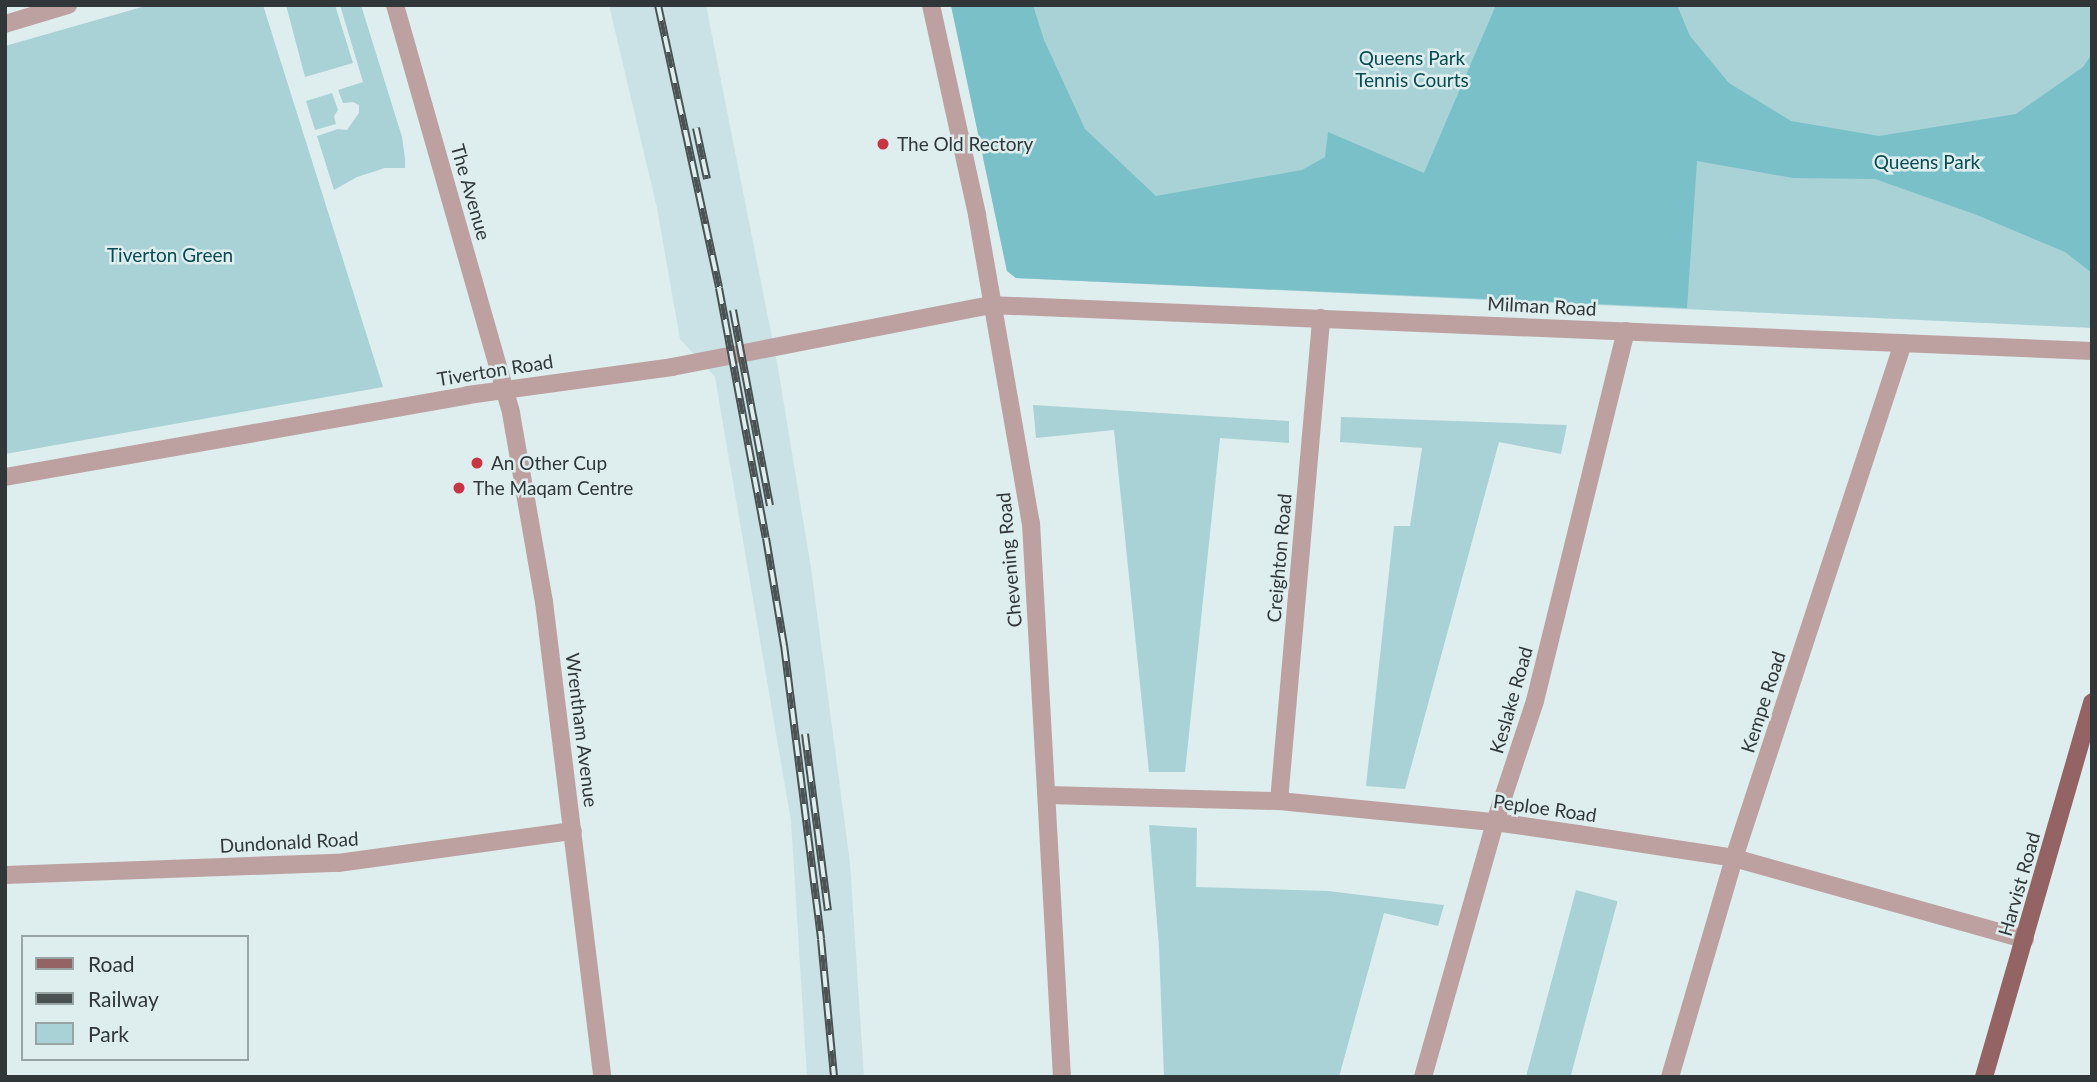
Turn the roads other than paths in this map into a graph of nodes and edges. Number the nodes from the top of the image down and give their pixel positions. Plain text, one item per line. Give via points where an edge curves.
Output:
1 (68, 5) edge
2 (395, 5) edge
3 (931, 5) edge
4 (5, 24) edge
5 (990, 305) junction
6 (1321, 318) junction
7 (1626, 331) junction
8 (1903, 343) junction
9 (2092, 351) edge
10 (506, 391) junction
11 (5, 477) edge
12 (2092, 702) edge
13 (1047, 795) junction
14 (1279, 801) junction
15 (1495, 822) junction
16 (573, 831) junction
17 (1734, 858) junction
18 (5, 875) edge
19 (2025, 939) junction
20 (601, 1077) edge
21 (1062, 1077) edge
22 (1423, 1077) edge
23 (1670, 1077) edge
24 (1983, 1077) edge

1 - 4 street
2 - 10 street, The Avenue
3 - 5 street, Chevening Road via 977,215
5 - 6 street, Milman Road
5 - 10 street, Tiverton Road via 672,367
5 - 13 street, Chevening Road via 1031,523
6 - 7 street, Milman Road
6 - 14 street, Creighton Road
7 - 8 street, Milman Road
7 - 15 street, Keslake Road via 1535,701
8 - 9 street, Milman Road
8 - 17 street, Kempe Road
10 - 11 street, Tiverton Road
10 - 16 street, Wrentham Avenue via 544,602
12 - 19 main road, Harvist Road
13 - 14 street, Peploe Road
13 - 21 street, Chevening Road
14 - 15 street, Peploe Road
15 - 17 street, Peploe Road
15 - 22 street, Keslake Road
16 - 18 street, Dundonald Road via 338,863
16 - 20 street, Wrentham Avenue
17 - 19 street, Peploe Road
17 - 23 street, Kempe Road
19 - 24 main road, Harvist Road

